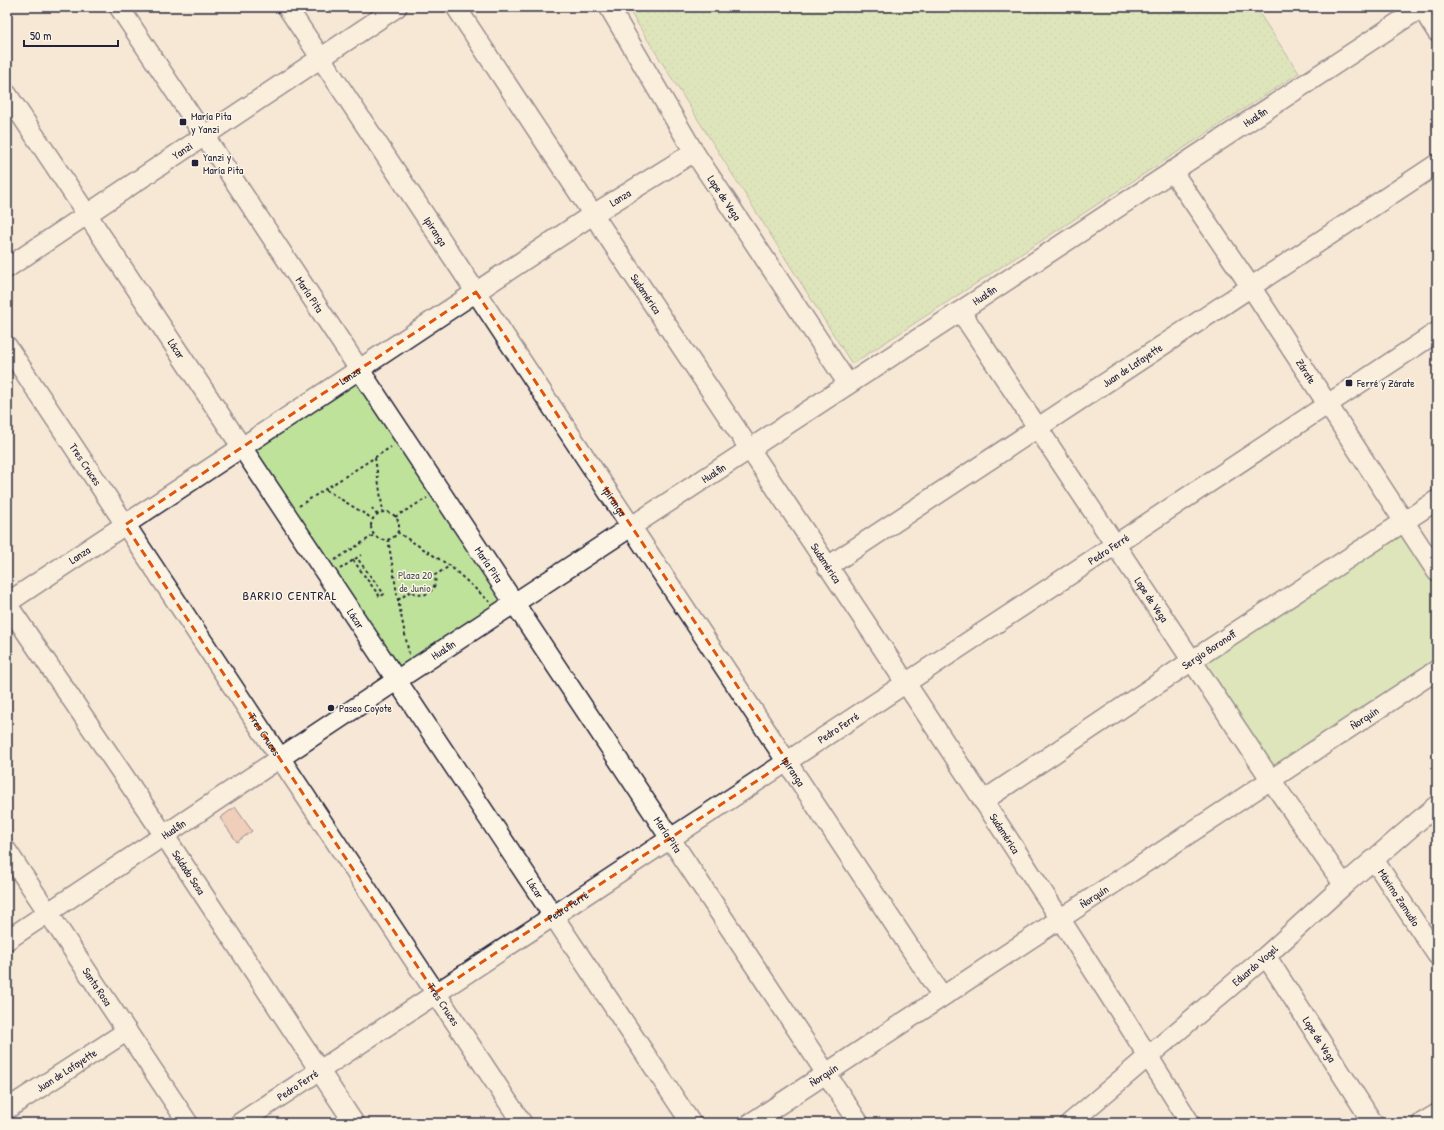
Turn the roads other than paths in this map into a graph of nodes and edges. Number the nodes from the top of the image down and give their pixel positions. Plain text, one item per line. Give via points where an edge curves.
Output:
1 (118, 7) edge
2 (287, 7) edge
3 (397, 7) edge
4 (456, 7) edge
5 (609, 7) edge
6 (1422, 7) edge
7 (1437, 32) edge
8 (322, 58) junction
9 (7, 94) edge
10 (204, 136) junction
11 (694, 152) junction
12 (1437, 164) edge
13 (1172, 171) junction
14 (87, 215) junction
15 (592, 215) junction
16 (7, 268) edge
17 (1251, 287) junction
18 (476, 292) junction
19 (961, 312) junction
20 (1437, 332) edge
21 (7, 346) edge
22 (359, 368) junction
23 (848, 384) junction
24 (1328, 404) junction
25 (1037, 427) junction
26 (241, 446) junction
27 (749, 450) junction
28 (1437, 500) edge
29 (1404, 521) junction
30 (125, 525) junction
31 (631, 528) junction
32 (1115, 544) junction
33 (827, 567) junction
34 (1437, 572) edge
35 (7, 603) edge
36 (508, 607) junction
37 (1192, 660) junction
38 (1437, 670) edge
39 (396, 681) junction
40 (906, 685) junction
41 (281, 758) junction
42 (787, 761) junction
43 (1272, 780) junction
44 (983, 801) junction
45 (1437, 806) edge
46 (164, 835) junction
47 (670, 840) junction
48 (7, 851) edge
49 (1374, 860) junction
50 (1344, 885) junction
51 (48, 913) junction
52 (554, 916) junction
53 (1060, 919) junction
54 (7, 940) edge
55 (1436, 952) edge
56 (1266, 956) junction
57 (434, 993) junction
58 (942, 996) junction
59 (127, 1031) junction
60 (1148, 1056) junction
61 (319, 1070) junction
62 (825, 1073) junction
63 (7, 1109) edge
64 (1437, 1114) edge
65 (188, 1123) edge
66 (240, 1123) edge
67 (354, 1123) edge
68 (522, 1123) edge
69 (691, 1123) edge
70 (751, 1123) edge
71 (859, 1123) edge
72 (1070, 1123) edge
73 (1190, 1123) edge
74 (1372, 1123) edge
75 (1422, 1123) edge

1 - 10 street, María Pita
2 - 8 street, Ipiranga
3 - 8 street, Yanzi
4 - 15 street, Sudamérica
5 - 11 street, Lope de Vega
6 - 7 street
6 - 13 street, Hualfin
8 - 10 street, Yanzi
8 - 18 street, Ipiranga
9 - 14 street, Lácar
10 - 14 street, Yanzi
10 - 22 street, María Pita
11 - 15 street, Lanza
11 - 23 street, Lope de Vega
12 - 17 street, Juan de Lafayette
13 - 17 street, Zárate
13 - 19 street, Hualfin
14 - 16 street, Yanzi
14 - 26 street, Lácar
15 - 18 street, Lanza
15 - 27 street, Sudamérica
17 - 24 street, Zárate
17 - 25 street, Juan de Lafayette
18 - 22 street, Lanza
18 - 31 street, Ipiranga
19 - 23 street, Hualfin
19 - 25 street, Lope de Vega
20 - 24 street, Pedro Ferré
21 - 30 street, Tres Cruces
22 - 26 street, Lanza
22 - 36 street, María Pita via 438,490
23 - 27 street, Hualfin
24 - 29 street, Zárate
24 - 32 street, Pedro Ferré
25 - 32 street, Lope de Vega
25 - 33 street, Juan de Lafayette
26 - 30 street, Lanza
26 - 39 street, Lácar
27 - 31 street, Hualfin
27 - 33 street, Sudamérica
28 - 29 street, Sergio Boronoff
29 - 34 street, Zárate
29 - 37 street, Sergio Boronoff
30 - 35 street, Lanza
30 - 41 street, Tres Cruces
31 - 36 street, Hualfin
31 - 42 street, Ipiranga
32 - 37 street, Lope de Vega
32 - 40 street, Pedro Ferré
33 - 40 street, Sudamérica
35 - 46 street, Soldado Sosa
36 - 39 street, Hualfin
36 - 47 street, María Pita
37 - 43 street, Lope de Vega
37 - 44 street, Sergio Boronoff
38 - 43 street, Ñorquín
39 - 41 street, Hualfin
39 - 52 street, Lácar
40 - 42 street, Pedro Ferré
40 - 44 street, Sudamérica
41 - 46 street, Hualfin
41 - 57 street, Tres Cruces
42 - 47 street, Pedro Ferré
42 - 58 street, Ipiranga
43 - 50 street, Lope de Vega
43 - 53 street, Ñorquín
44 - 53 street, Sudamérica
45 - 49 street, Eduardo Vogel
46 - 51 street, Hualfin
46 - 61 street, Soldado Sosa
47 - 52 street, Pedro Ferré
47 - 62 street, María Pita
48 - 51 street, Santa Rosa
49 - 50 street, Eduardo Vogel
49 - 55 street, Máximo Zamudio
50 - 56 street, Eduardo Vogel
51 - 54 street, Hualfin
51 - 59 street, Santa Rosa
52 - 57 street, Pedro Ferré
52 - 69 street, Lácar
53 - 58 street, Ñorquín
53 - 60 street, Sudamérica
56 - 60 street, Eduardo Vogel
56 - 74 street, Lope de Vega
57 - 61 street, Pedro Ferré
57 - 68 street, Tres Cruces
58 - 62 street, Ñorquín
59 - 63 street, Juan de Lafayette
59 - 65 street, Santa Rosa
60 - 72 street, Eduardo Vogel
60 - 73 street, Sudamérica
61 - 66 street, Pedro Ferré
61 - 67 street, Soldado Sosa
62 - 70 street, Ñorquín
62 - 71 street, María Pita
64 - 75 street

